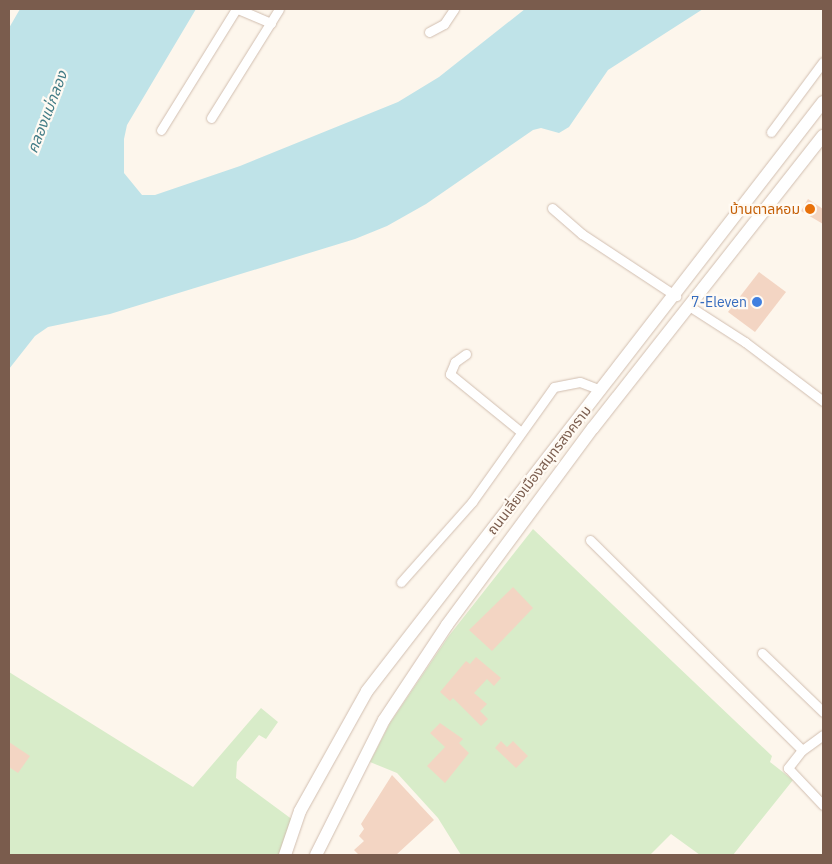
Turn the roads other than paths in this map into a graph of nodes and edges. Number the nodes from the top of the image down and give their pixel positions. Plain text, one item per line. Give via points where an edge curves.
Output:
1 (237, 9) edge
2 (279, 9) edge
3 (454, 9) edge
4 (271, 23) junction
5 (429, 32) dead end
6 (823, 62) edge
7 (823, 102) edge
8 (211, 118) dead end
9 (161, 130) dead end
10 (771, 132) dead end
11 (823, 136) edge
12 (789, 148) junction
13 (805, 159) junction
14 (771, 173) junction
15 (788, 182) junction
16 (552, 208) dead end
17 (676, 296) junction
18 (689, 306) junction
19 (466, 354) dead end
20 (601, 390) junction
21 (823, 401) edge
22 (520, 431) junction
23 (590, 540) dead end
24 (400, 582) dead end
25 (762, 653) dead end
26 (823, 712) edge
27 (823, 735) edge
28 (802, 750) junction
29 (823, 805) edge
30 (285, 855) edge
31 (316, 855) edge

1 - 4 street
1 - 9 street
2 - 4 street
3 - 5 street via 444,24
4 - 8 street
6 - 10 street
7 - 12 main road, ถนนเลี่ยงเมืองสมุทรสงคราม
11 - 13 main road, ถนนเลี่ยงเมืองสมุทรสงคราม
12 - 13 main road via 790,161 799,163
12 - 14 main road, ถนนเลี่ยงเมืองสมุทรสงคราม
13 - 15 main road, ถนนเลี่ยงเมืองสมุทรสงคราม
14 - 15 main road via 782,171
14 - 17 main road, ถนนเลี่ยงเมืองสมุทรสงคราม
15 - 18 main road, ถนนเลี่ยงเมืองสมุทรสงคราม
16 - 17 street via 582,234
17 - 20 main road, ถนนเลี่ยงเมืองสมุทรสงคราม
18 - 21 street via 745,342
18 - 31 main road, ถนนเลี่ยงเมืองสมุทรสงคราม via 447,625 384,720
19 - 22 street via 454,362 450,374
20 - 22 street via 580,382 554,387
20 - 30 main road, ถนนเลี่ยงเมืองสมุทรสงคราม via 367,691 300,811
22 - 24 street via 472,502
23 - 28 street
25 - 26 street
27 - 28 street
28 - 29 street via 788,768

